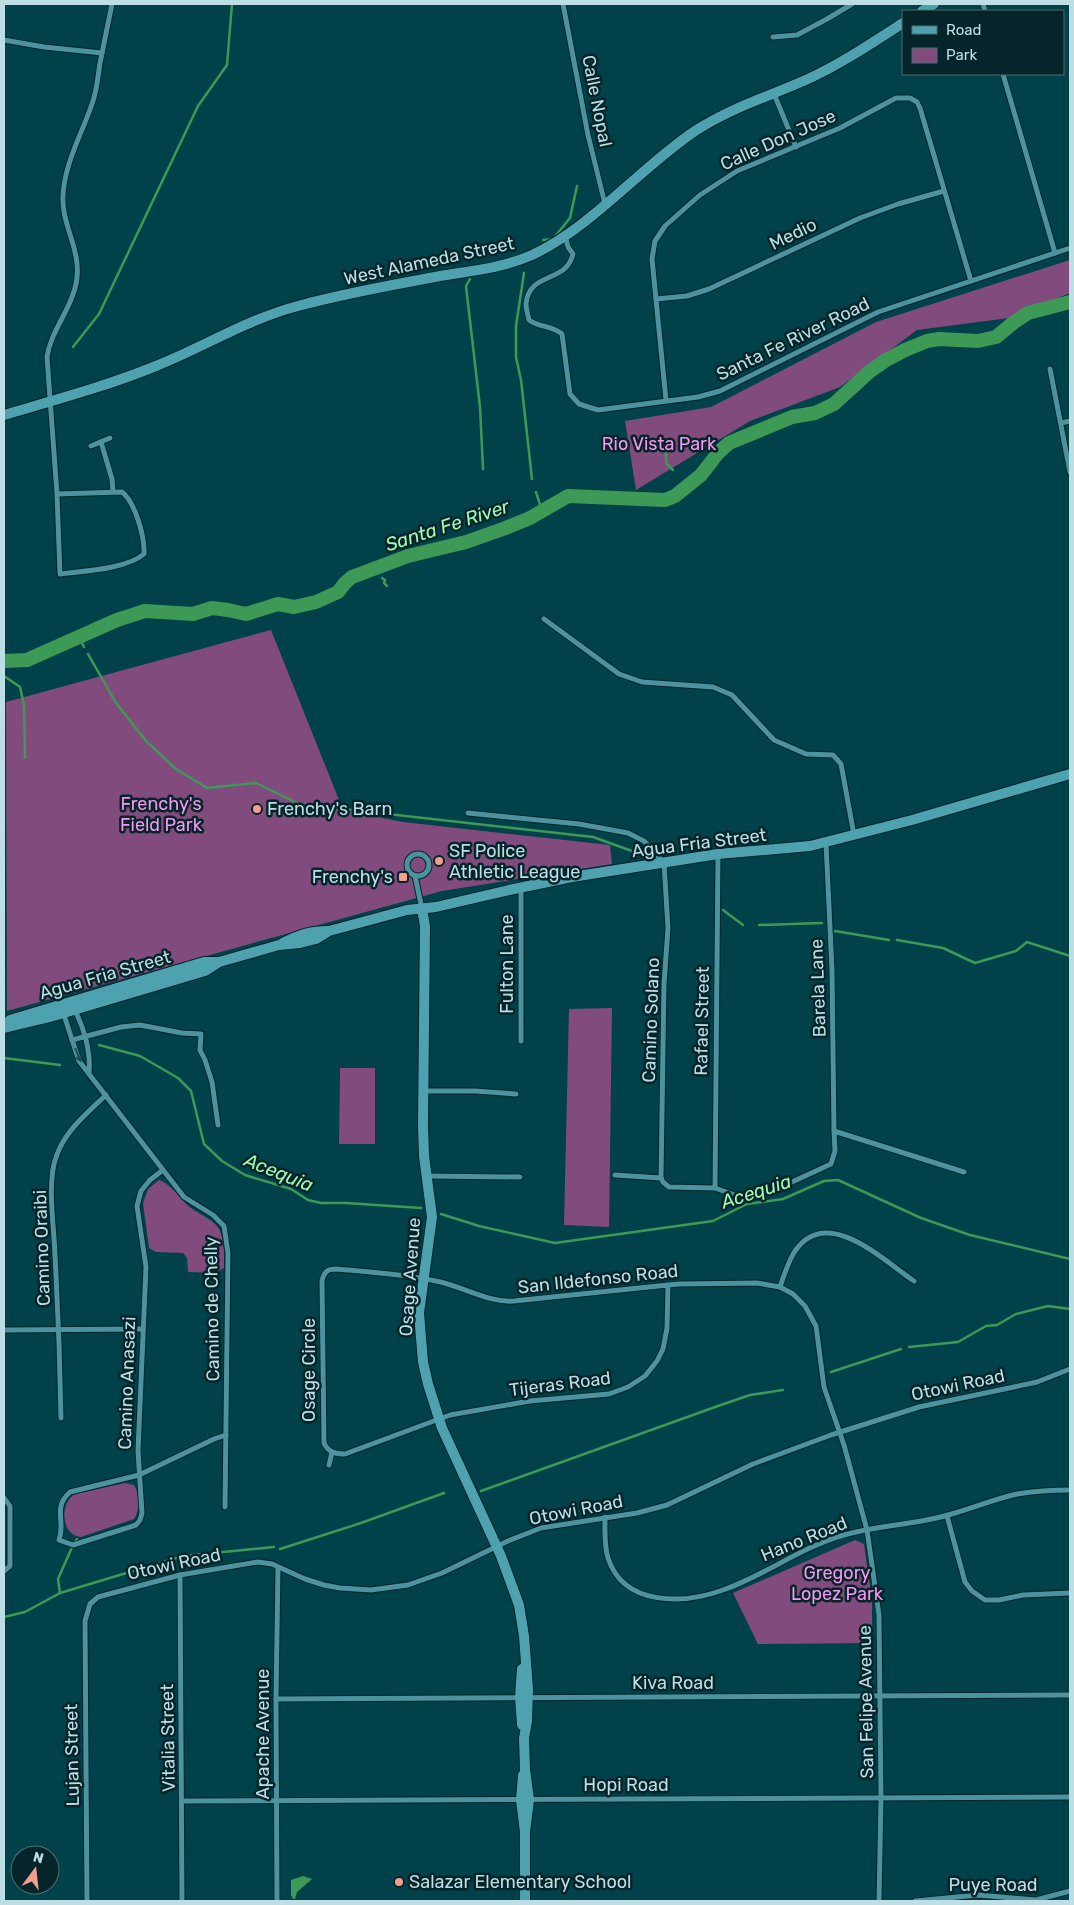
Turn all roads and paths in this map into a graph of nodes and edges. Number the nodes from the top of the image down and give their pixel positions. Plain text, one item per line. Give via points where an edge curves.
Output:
1 (112, 4) edge
2 (563, 4) edge
3 (852, 4) edge
4 (902, 24) edge
5 (773, 37) dead end
6 (4, 40) edge
7 (102, 53) junction
8 (1003, 75) edge
9 (913, 90) dead end
10 (774, 94) junction
11 (910, 98) junction
12 (796, 147) junction
13 (944, 191) junction
14 (605, 204) junction
15 (565, 235) junction
16 (1070, 248) edge
17 (1055, 253) junction
18 (971, 281) junction
19 (656, 299) junction
20 (1050, 369) dead end
21 (666, 400) junction
22 (50, 402) junction
23 (4, 415) edge
24 (1070, 421) edge
25 (1061, 423) junction
26 (110, 438) dead end
27 (101, 442) junction
28 (91, 446) dead end
29 (1070, 472) edge
30 (113, 491) junction
31 (57, 494) junction
32 (544, 619) dead end
33 (1070, 774) edge
34 (468, 813) dead end
35 (854, 836) junction
36 (826, 843) junction
37 (718, 854) junction
38 (664, 863) junction
39 (415, 876) junction
40 (521, 888) junction
41 (422, 909) junction
42 (71, 1006) junction
43 (63, 1013) junction
44 (4, 1027) edge
45 (84, 1037) junction
46 (72, 1040) junction
47 (521, 1041) dead end
48 (89, 1073) junction
49 (423, 1091) junction
50 (516, 1094) dead end
51 (106, 1095) junction
52 (218, 1125) dead end
53 (834, 1131) junction
54 (163, 1170) junction
55 (964, 1172) dead end
56 (615, 1175) dead end
57 (427, 1176) junction
58 (520, 1177) dead end
59 (661, 1178) junction
60 (715, 1188) junction
61 (423, 1279) junction
62 (914, 1281) dead end
63 (668, 1285) junction
64 (780, 1287) junction
65 (59, 1329) junction
66 (143, 1329) junction
67 (4, 1330) edge
68 (1070, 1369) edge
69 (61, 1418) dead end
70 (439, 1420) junction
71 (840, 1433) junction
72 (226, 1435) junction
73 (332, 1452) junction
74 (329, 1464) dead end
75 (138, 1475) junction
76 (1070, 1490) edge
77 (4, 1498) edge
78 (225, 1507) dead end
79 (947, 1516) junction
80 (605, 1517) junction
81 (867, 1530) junction
82 (497, 1547) junction
83 (278, 1568) junction
84 (4, 1571) edge
85 (180, 1575) junction
86 (1070, 1593) edge
87 (88, 1609) joint
88 (880, 1695) junction
89 (1070, 1695) edge
90 (524, 1697) junction
91 (276, 1699) junction
92 (1070, 1797) edge
93 (881, 1798) junction
94 (276, 1800) junction
95 (525, 1800) junction
96 (183, 1801) junction
97 (1070, 1891) edge
98 (87, 1901) edge
99 (182, 1901) edge
100 (277, 1901) edge
101 (525, 1901) edge
102 (879, 1901) edge
103 (915, 1901) edge

1 - 7 street
2 - 14 street, Calle Nopal
3 - 5 street via 797,35
4 - 10 street, West Alameda Street via 829,68
6 - 7 street
7 - 22 street via 94,100 70,160 63,194 78,274 72,299 48,347
8 - 17 street
9 - 11 street
10 - 12 street
10 - 14 street, West Alameda Street via 730,112 694,132
11 - 12 street, Calle Don Jose via 896,98
11 - 13 street via 920,108
12 - 19 street, Calle Don Jose via 727,177 665,226 655,241 652,253
13 - 18 street
13 - 19 street, Medio via 853,221 709,289 688,296
14 - 15 street, West Alameda Street
15 - 21 street, Santa Fe River Road via 573,254 571,263 563,272 538,282 526,304 528,320 536,325 554,327 562,334 570,394 579,404 598,410
15 - 22 street, West Alameda Street via 542,250 509,264 332,297 290,308 156,366
16 - 17 street, Santa Fe River Road
17 - 18 street, Santa Fe River Road
18 - 21 street, Santa Fe River Road via 878,312 729,388
19 - 21 street, Calle Don Jose
20 - 25 street
22 - 23 street, West Alameda Street
22 - 31 street
24 - 25 street
25 - 29 street
26 - 27 street
27 - 28 street
27 - 30 street
30 - 31 street
30 - 31 street via 122,492 130,498 145,544 144,554 136,561 60,574
32 - 35 street via 620,674 642,682 713,687 732,696 774,740 806,754 833,755 841,764
33 - 35 street, Agua Fria Street
34 - 38 street via 579,824 628,833 644,841
35 - 36 street, Agua Fria Street
36 - 37 street, Agua Fria Street
36 - 53 street, Barela Lane
37 - 38 street, Agua Fria Street
37 - 60 street, Rafael Street
38 - 40 street, Agua Fria Street
38 - 59 street, Camino Solano via 668,928
39 - 39 street via 429,870 428,860 423,855 416,855 408,862 409,871
39 - 41 street
40 - 41 street, Agua Fria Street
40 - 47 street, Fulton Lane
41 - 42 street, Agua Fria Street via 298,935 279,945 219,962 204,962
41 - 49 street, Osage Avenue via 425,926
42 - 43 street, Agua Fria Street
42 - 44 street, Agua Fria Street via 10,1020
42 - 45 street
43 - 44 street, Agua Fria Street
43 - 46 street, Camino de Chelly
45 - 46 street
45 - 48 street via 90,1060
45 - 52 street via 140,1025 182,1034 201,1034 200,1050 212,1082
46 -> 48 street, Camino de Chelly via 79,1061
48 - 51 street, Camino de Chelly
49 - 50 street
49 - 57 street, Osage Avenue
51 - 54 street, Camino de Chelly
51 - 65 street, Camino Oraibi via 68,1134 54,1164 52,1190
53 - 55 street
53 - 60 street, Barela Lane via 834,1160 816,1172 752,1194 737,1196
54 - 66 street, Camino Anasazi via 141,1191 137,1206 146,1267
54 - 72 street, Camino de Chelly via 184,1197 224,1226 228,1253
56 - 59 street
57 - 58 street
57 - 61 street, Osage Avenue via 432,1217
59 - 60 street via 669,1187
61 - 63 street, San Ildefonso Road via 509,1301
61 - 70 street, Osage Avenue via 419,1313 421,1350
61 - 73 street, Osage Circle via 336,1269 325,1272 322,1281 323,1438
62 - 64 street via 855,1240 842,1234 828,1233 815,1236 799,1246
63 - 64 street, San Ildefonso Road via 750,1283
63 - 70 street, Tijeras Road via 668,1328 663,1349 654,1366 635,1384 609,1394 517,1402
64 - 71 street, San Felipe Avenue via 799,1299 813,1319 818,1334 824,1387
65 - 66 street
65 - 67 street
65 - 69 street, Camino Oraibi
66 - 75 street, Camino Anasazi
68 - 71 street, Otowi Road via 1037,1382 918,1407
70 - 73 street via 345,1454
70 - 82 street, Osage Avenue
71 - 80 street, Otowi Road via 753,1464 667,1505
71 - 81 street, San Felipe Avenue
72 - 75 street
72 - 78 street, Camino de Chelly
73 - 74 street
75 - 75 street, Camino Anasazi via 70,1492 61,1503 59,1540 72,1544 136,1525 142,1514
76 - 79 street, Hano Road via 1016,1494
77 - 84 street via 10,1506 10,1566
79 - 81 street, Hano Road
79 - 86 street via 965,1582 985,1600
80 - 81 street, Hano Road via 606,1549 616,1574 643,1595 662,1599 690,1598 722,1590 829,1540
80 - 82 street, Otowi Road via 541,1528
81 - 88 street, San Felipe Avenue via 879,1615
82 - 83 street, Otowi Road via 423,1580 385,1588 351,1589 324,1585
82 - 90 street, Osage Avenue via 519,1605 523,1631
83 - 85 street, Otowi Road via 258,1562
83 - 91 street, Apache Avenue
85 - 87 street, Otowi Road via 106,1593 92,1600
85 - 96 street, Vitalia Street
87 - 98 street, Lujan Street via 85,1615
88 - 89 street, Kiva Road
88 - 90 street, Kiva Road
88 - 93 street, San Felipe Avenue
90 - 91 street, Kiva Road
90 - 95 street, Osage Avenue
91 - 94 street, Apache Avenue
92 - 93 street, Hopi Road
93 - 95 street, Hopi Road
93 - 102 street, San Felipe Avenue
94 - 95 street, Hopi Road
94 - 96 street, Hopi Road
94 - 100 street, Apache Avenue
95 - 101 street, Osage Avenue
96 - 99 street, Vitalia Street
97 - 103 street, Puye Road via 1036,1900 978,1895

